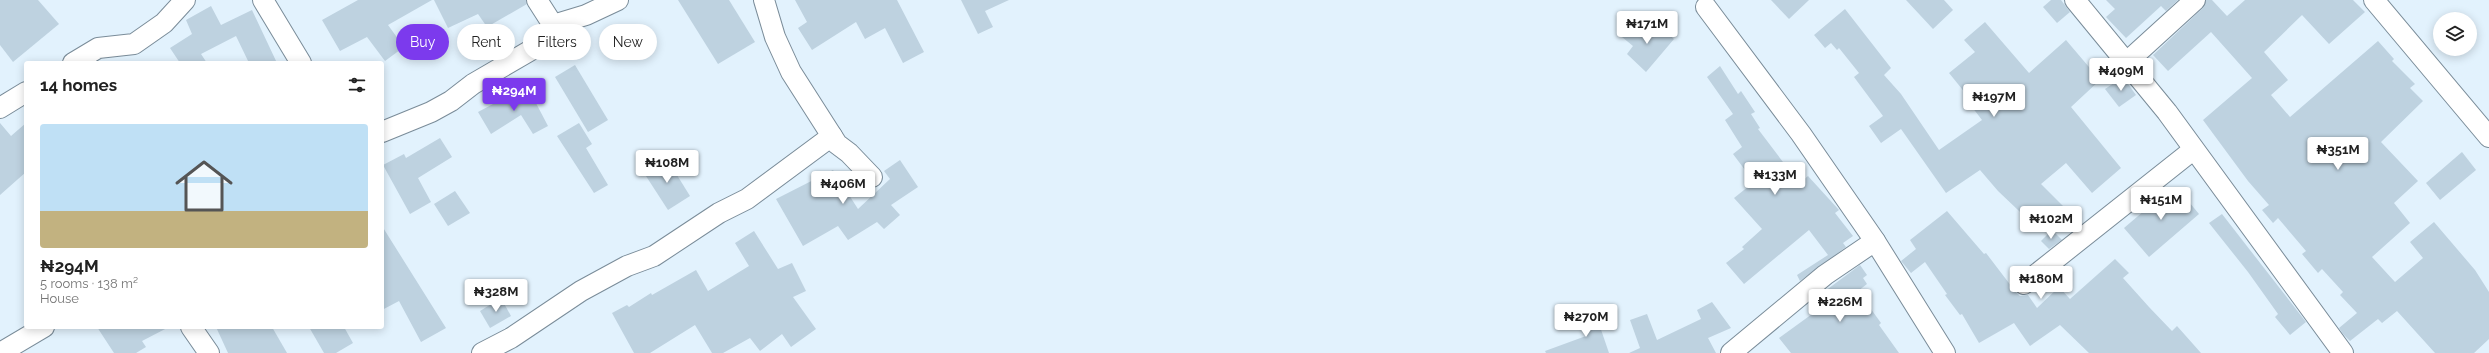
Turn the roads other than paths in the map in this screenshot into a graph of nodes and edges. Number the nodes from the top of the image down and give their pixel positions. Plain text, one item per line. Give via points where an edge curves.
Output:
1 (185, 0) edge
2 (264, 0) edge
3 (537, 0) edge
4 (618, 0) edge
5 (764, 0) edge
6 (2075, 0) edge
7 (2195, 0) edge
8 (2374, 0) edge
9 (1706, 7) dead end
10 (552, 24) edge
11 (556, 24) edge
12 (523, 55) edge
13 (76, 61) edge
14 (300, 61) edge
15 (2127, 62) junction
16 (24, 93) edge
17 (0, 108) edge
18 (384, 131) edge
19 (832, 136) junction
20 (2489, 137) edge
21 (2193, 150) junction
22 (872, 177) dead end
23 (1875, 241) junction
24 (2024, 284) dead end
25 (41, 329) edge
26 (192, 329) edge
27 (0, 353) edge
28 (209, 353) edge
29 (482, 353) edge
30 (1731, 353) edge
31 (1945, 353) edge
32 (2343, 353) edge

1 - 13 street via 164,23 134,44 98,48
2 - 14 street
3 - 10 street
4 - 11 street via 586,15
5 - 19 street via 774,37 791,72
6 - 15 street
7 - 15 street
8 - 20 street
9 - 23 street via 1801,134
12 - 18 street via 431,112
15 - 21 street
16 - 17 street
19 - 22 street via 836,144 849,153
19 - 29 street via 747,199 719,213 654,256 627,266 581,291 511,338
21 - 24 street
21 - 32 street
23 - 30 street via 1825,275
23 - 31 street
25 - 27 street
26 - 28 street

